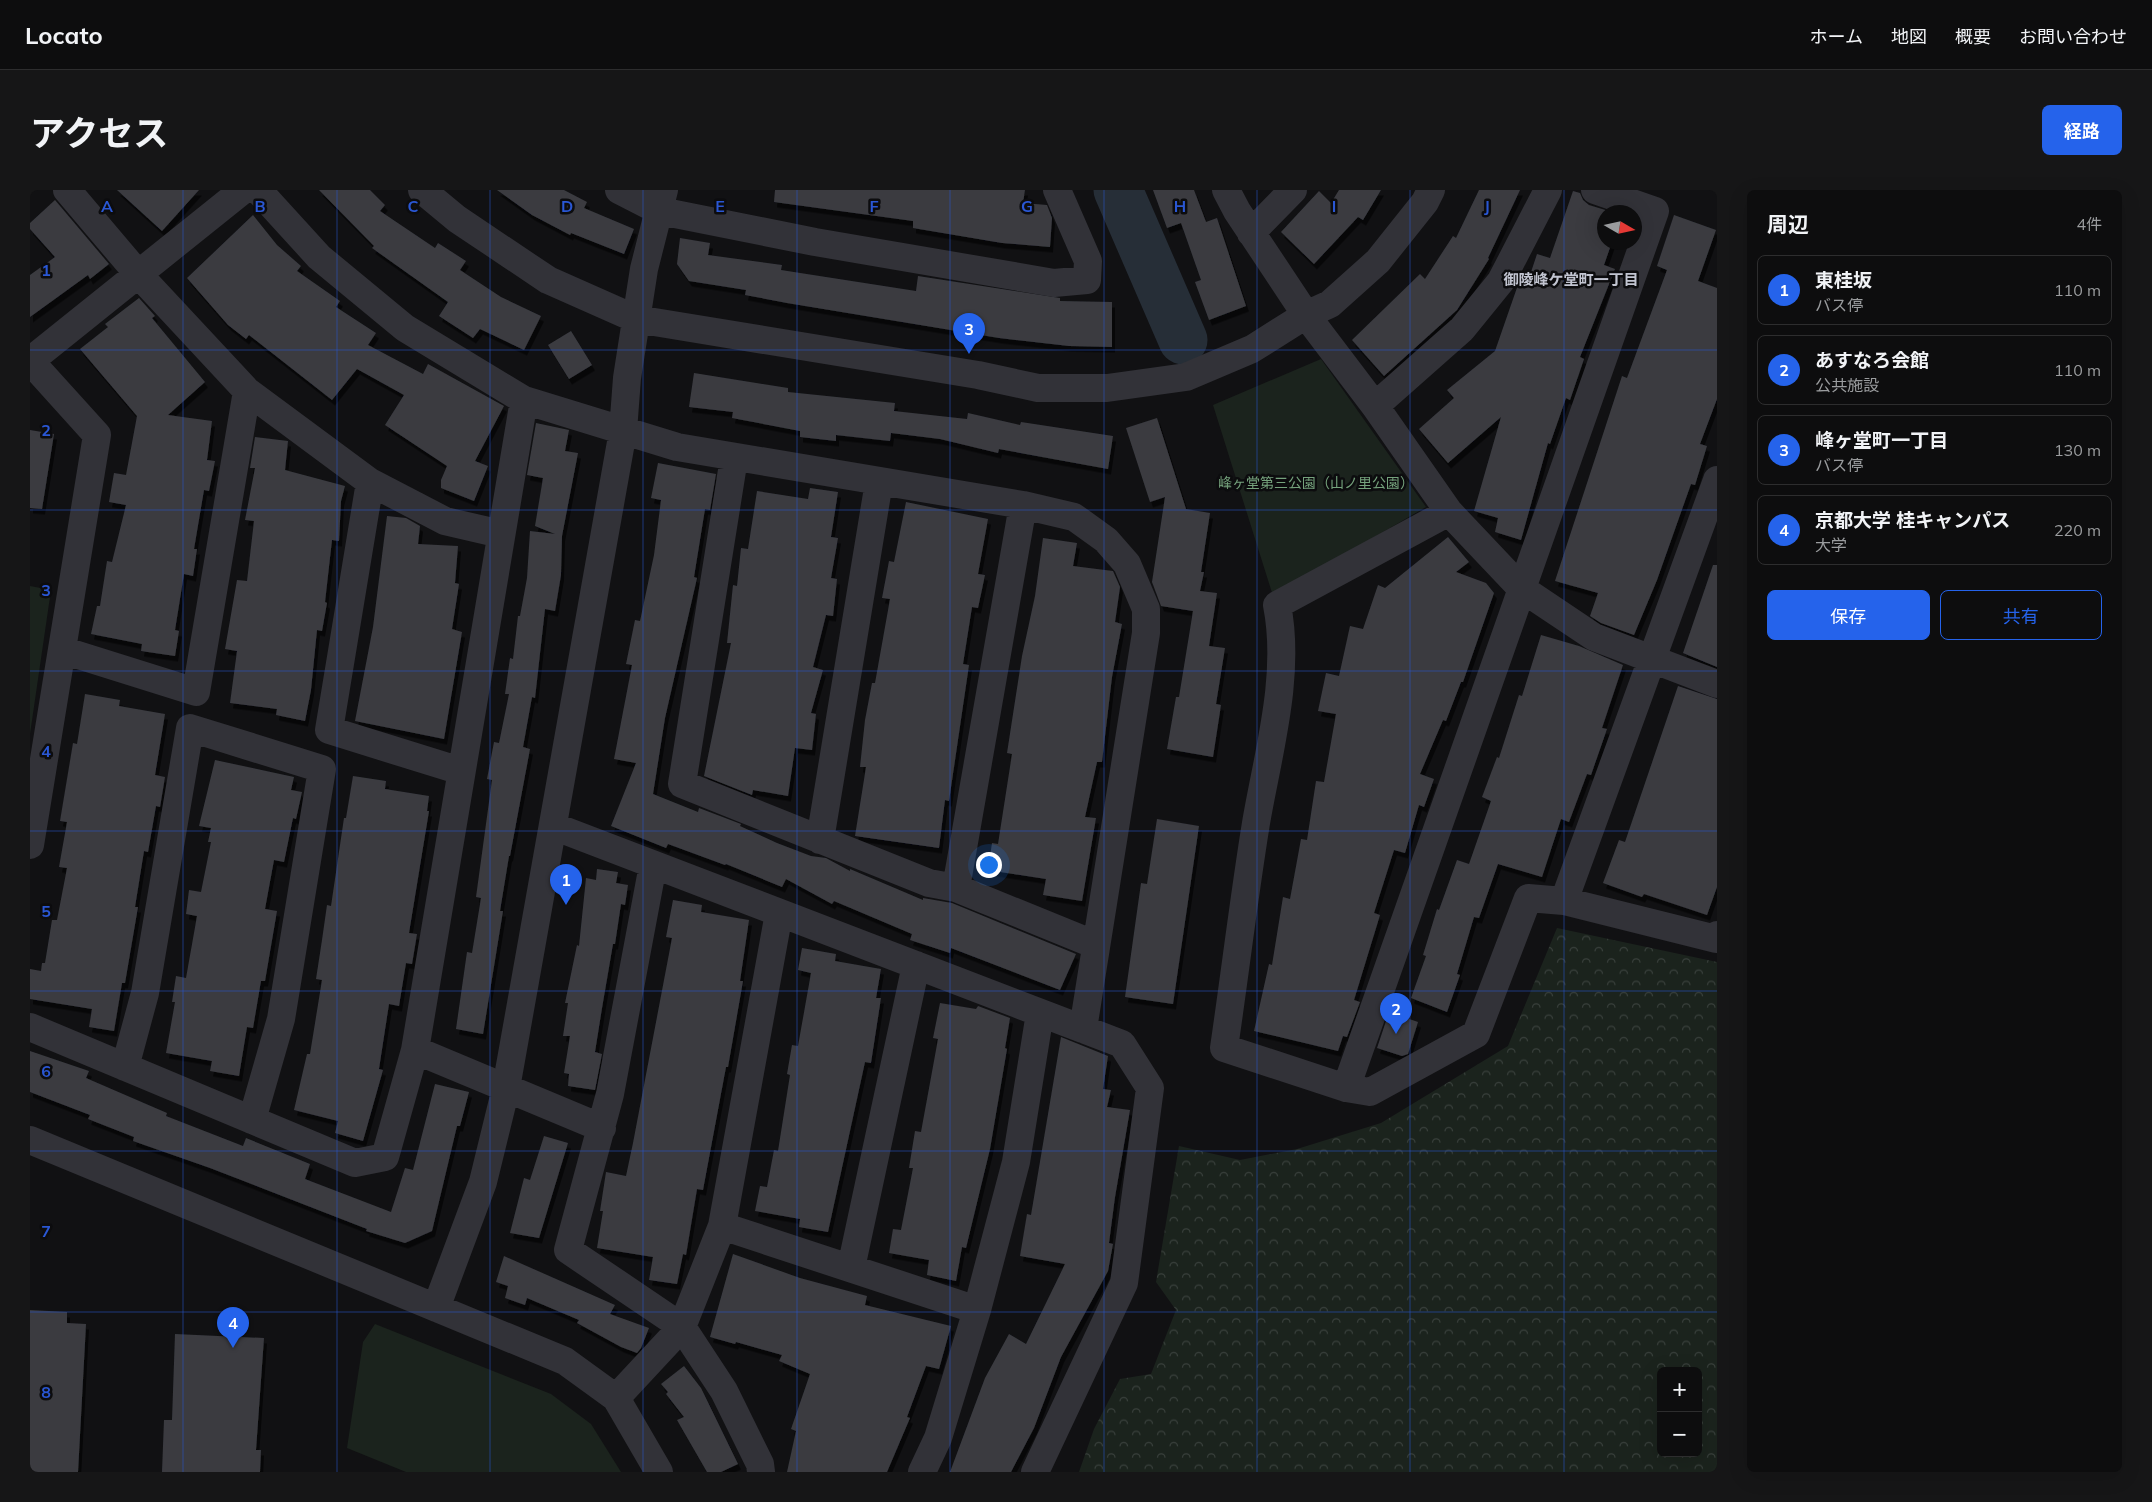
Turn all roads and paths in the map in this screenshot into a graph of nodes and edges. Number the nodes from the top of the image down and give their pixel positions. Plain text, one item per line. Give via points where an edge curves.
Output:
1 (67, 190) edge
2 (243, 190) edge
3 (258, 190) edge
4 (422, 190) edge
5 (619, 190) edge
6 (1057, 190) edge
7 (1226, 190) edge
8 (1293, 190) edge
9 (1431, 190) edge
10 (1548, 190) edge
11 (1595, 190) edge
12 (662, 200) edge
13 (1251, 233) junction
14 (139, 275) junction
15 (1306, 316) junction
16 (636, 319) junction
17 (30, 361) edge
18 (247, 391) junction
19 (524, 400) junction
20 (1375, 406) junction
21 (623, 431) junction
22 (734, 458) junction
23 (1717, 480) edge
24 (370, 482) junction
25 (879, 482) junction
26 (1023, 505) junction
27 (1449, 512) junction
28 (501, 534) junction
29 (1521, 588) junction
30 (62, 650) junction
31 (1651, 661) junction
32 (1717, 684) edge
33 (462, 771) junction
34 (553, 826) junction
35 (820, 840) junction
36 (30, 845) edge
37 (653, 865) junction
38 (956, 888) junction
39 (1564, 901) junction
40 (779, 913) junction
41 (1717, 935) edge
42 (1096, 944) junction
43 (916, 965) junction
44 (1040, 1013) junction
45 (30, 1027) edge
46 (1083, 1029) junction
47 (415, 1050) junction
48 (125, 1067) junction
49 (506, 1088) junction
50 (1346, 1088) junction
51 (252, 1120) junction
52 (602, 1128) junction
53 (30, 1140) edge
54 (722, 1226) junction
55 (851, 1268) junction
56 (436, 1308) junction
57 (977, 1310) junction
58 (682, 1327) junction
59 (616, 1398) junction
60 (658, 1472) edge
61 (761, 1472) edge
62 (922, 1472) edge
63 (1035, 1472) edge

1 - 14 street
2 - 14 street
3 - 19 street via 318,257 404,328
4 - 16 street via 457,220 548,280
5 - 12 street
6 - 12 street via 1088,261 1087,280 1054,284 815,242
7 - 13 street
8 - 13 street
9 - 15 street via 1378,261 1330,304
10 - 20 street via 1501,281 1462,329
11 - 29 street via 1655,211
12 - 16 street via 644,269
13 - 15 street
14 - 17 street
14 - 18 street
15 - 16 street via 1252,349 1186,377 1107,388 1038,388 969,373
15 - 20 street
16 - 21 street
17 - 30 street via 97,435
18 - 24 street
18 - 30 street via 196,692
19 - 21 street
19 - 28 street
20 - 27 street
21 - 22 street via 677,447
21 - 34 street
22 - 25 street
22 - 35 street via 682,784
23 - 31 street
24 - 28 street via 445,520
24 - 33 street via 329,730
25 - 26 street
25 - 35 street
26 - 38 street
26 - 42 street via 1074,517 1106,540 1127,564 1146,609 1146,634
27 - 29 street
27 - 50 street via 1278,605 1280,687 1256,825 1224,1048
28 - 33 street
29 - 31 street via 1594,637
29 - 50 street
30 - 36 street
31 - 32 street
31 - 39 street
33 - 47 street
34 - 37 street
34 - 49 street
35 - 38 street via 928,883
37 - 40 street
37 - 52 street
38 - 42 street
39 - 41 street via 1716,938
39 - 50 street via 1528,898 1476,1034 1370,1092
40 - 43 street
40 - 54 street
42 - 46 street
43 - 44 street
43 - 55 street
44 - 46 street
44 - 57 street via 1016,1162
45 - 48 street
46 - 63 street via 1122,1044 1150,1088 1124,1283
47 - 49 street
47 - 51 street via 385,1157 355,1163
48 - 51 street
48 - 51 street via 145,993 190,728 322,769 281,1019
49 - 52 street
49 - 56 street via 483,1182
52 - 58 street via 568,1250
53 - 56 street
54 - 55 street
54 - 58 street
55 - 57 street
56 - 59 street via 565,1361
57 - 62 street via 938,1438
58 - 59 street
58 - 61 street via 724,1391
59 - 60 street

